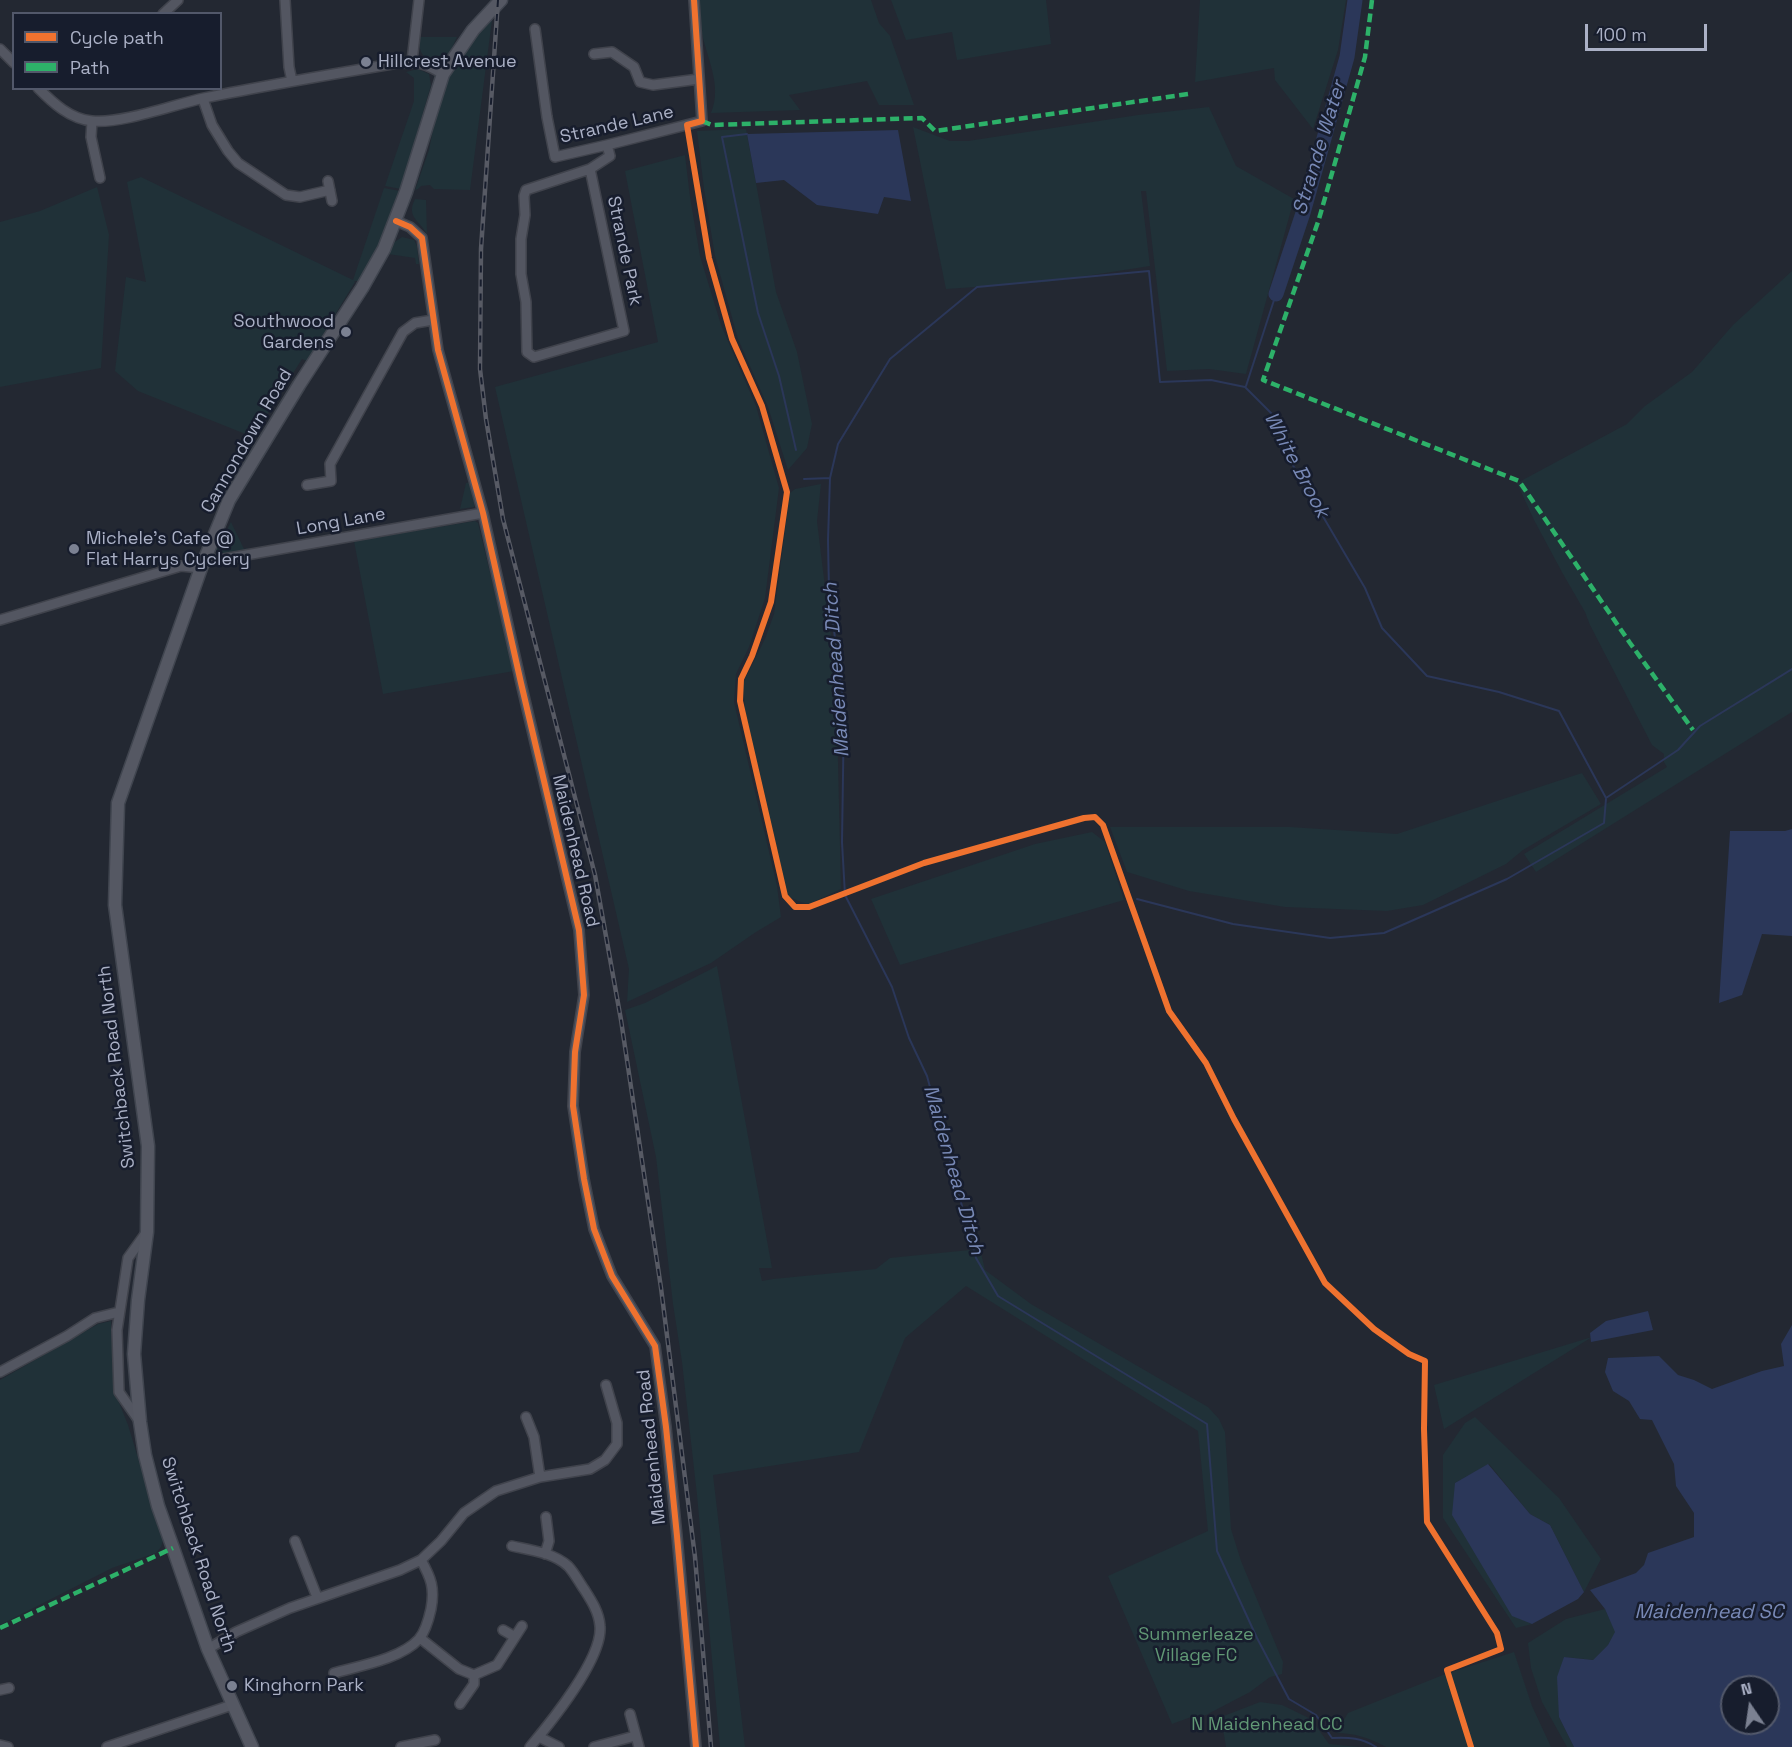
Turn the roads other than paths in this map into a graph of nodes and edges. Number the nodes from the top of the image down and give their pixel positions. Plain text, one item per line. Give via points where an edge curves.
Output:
1 (178, 0) edge
2 (285, 0) edge
3 (419, 0) edge
4 (501, 0) edge
5 (694, 0) edge
6 (165, 12) edge
7 (535, 29) dead end
8 (594, 54) dead end
9 (412, 61) junction
10 (443, 74) junction
11 (699, 80) junction
12 (292, 81) junction
13 (40, 90) edge
14 (203, 99) junction
15 (92, 121) junction
16 (607, 145) junction
17 (590, 169) junction
18 (100, 178) dead end
19 (332, 201) dead end
20 (396, 221) junction
21 (433, 320) junction
22 (343, 478) dead end
23 (331, 480) junction
24 (307, 485) dead end
25 (483, 513) junction
26 (203, 563) junction
27 (0, 620) edge
28 (147, 1232) junction
29 (119, 1312) junction
30 (0, 1372) edge
31 (606, 1385) dead end
32 (526, 1417) dead end
33 (140, 1422) junction
34 (540, 1477) junction
35 (546, 1517) dead end
36 (295, 1540) dead end
37 (512, 1546) dead end
38 (545, 1554) junction
39 (421, 1560) junction
40 (317, 1597) junction
41 (522, 1626) dead end
42 (503, 1630) dead end
43 (515, 1637) junction
44 (420, 1638) junction
45 (208, 1649) junction
46 (474, 1675) junction
47 (346, 1681) dead end
48 (460, 1704) dead end
49 (232, 1705) junction
50 (630, 1714) dead end
51 (415, 1732) dead end
52 (635, 1736) junction
53 (539, 1737) junction
54 (435, 1740) dead end
55 (418, 1743) junction
56 (0, 1745) edge
57 (8, 1747) edge
58 (107, 1747) edge
59 (252, 1747) edge
60 (400, 1747) edge
61 (530, 1747) edge
62 (559, 1747) edge
63 (594, 1747) edge
64 (639, 1747) edge
65 (696, 1747) edge

1 - 6 street
2 - 12 street
3 - 9 street
4 - 10 main road via 473,30
5 - 11 street
7 - 16 street, Strande Lane via 555,157
8 - 11 street via 612,52 634,67 640,82 646,84
9 - 10 street
9 - 12 street
10 - 20 main road
11 - 16 street, Strande Lane via 702,121
12 - 14 street
13 - 15 street via 55,105
14 - 15 street via 116,120
14 - 19 street via 212,125 238,163 286,195 300,197 329,185
15 - 18 street via 91,137
16 - 17 street, Strande Park via 610,156
17 - 17 street, Strande Park via 624,331 534,357 527,352 521,274 526,189
20 - 21 street, Maidenhead Road via 422,238
20 - 26 main road, Cannondown Road via 362,288 229,500
21 - 23 street via 415,323 404,332 330,464
21 - 25 street, Maidenhead Road
22 - 23 street
23 - 24 street
25 - 26 street, Long Lane
25 - 65 street, Maidenhead Road via 579,930 584,995 575,1052 573,1106 594,1228 612,1276 655,1347
26 - 27 street, Long Lane via 181,566
26 - 28 main road, Switchback Road North via 118,803 115,905 148,1146
28 - 29 street via 128,1258
28 - 33 main road, Switchback Road North via 134,1354
29 - 30 street via 95,1318
29 - 33 street via 119,1392
31 - 34 street via 617,1423 616,1444 605,1460 590,1469
32 - 34 street via 534,1437
33 - 45 main road, Switchback Road North via 158,1506
34 - 39 street via 496,1491 464,1513
35 - 38 street via 549,1541
36 - 40 street
37 - 38 street
38 - 53 street via 568,1566 596,1607 600,1641 584,1673
39 - 40 street
39 - 44 street via 431,1578 433,1597
40 - 45 street via 236,1632
41 - 43 street
42 - 43 street
43 - 46 street via 496,1665
44 - 46 street via 459,1669
44 - 47 street via 380,1661 338,1672
45 - 49 main road, Switchback Road North
46 - 48 street via 474,1684
49 - 58 street
49 - 59 main road, Switchback Road North
50 - 52 street
51 - 55 street
52 - 63 street
52 - 64 street
53 - 61 street
53 - 62 street
54 - 55 street
55 - 60 street
56 - 57 street

